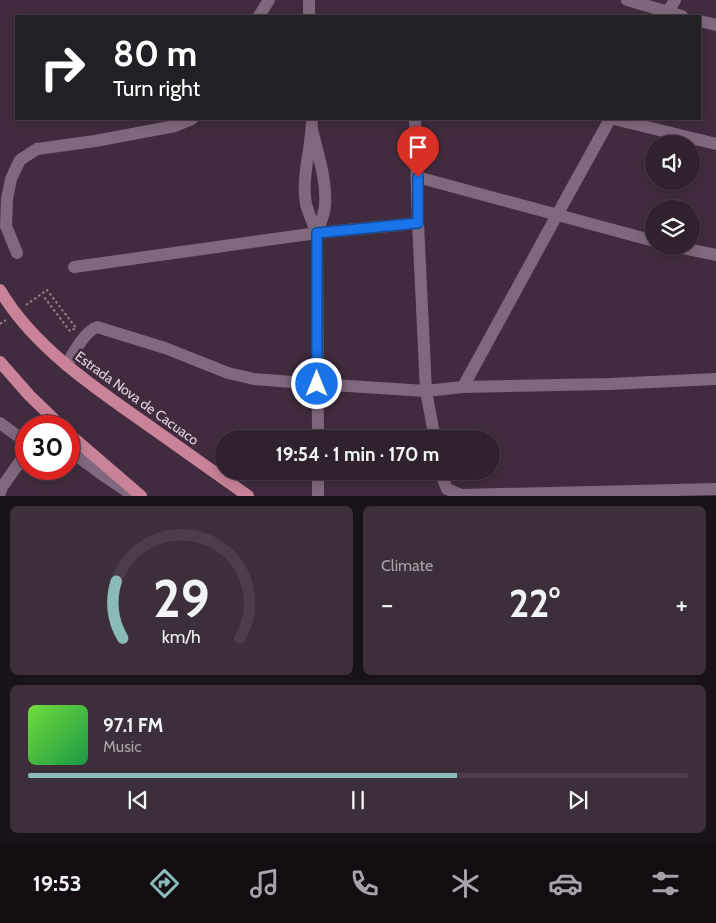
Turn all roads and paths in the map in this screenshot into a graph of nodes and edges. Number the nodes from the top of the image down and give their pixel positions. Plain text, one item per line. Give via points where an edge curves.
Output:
1 (269, 0) edge
2 (309, 0) edge
3 (626, 0) edge
4 (675, 0) edge
5 (666, 14) edge
6 (260, 15) edge
7 (309, 15) edge
8 (701, 21) edge
9 (716, 25) edge
10 (190, 120) edge
11 (415, 120) edge
12 (611, 120) edge
13 (616, 120) edge
14 (312, 124) edge
15 (716, 144) edge
16 (418, 177) junction
17 (557, 214) junction
18 (418, 223) junction
19 (317, 233) junction
20 (645, 238) edge
21 (700, 252) edge
22 (17, 253) dead end
23 (716, 255) edge
24 (74, 266) dead end
25 (0, 290) edge
26 (47, 290) dead end
27 (44, 297) dead end
28 (0, 362) edge
29 (66, 365) junction
30 (716, 379) edge
31 (317, 384) junction
32 (463, 387) junction
33 (426, 391) junction
34 (49, 415) edge
35 (0, 422) edge
36 (318, 430) edge
37 (433, 430) edge
38 (15, 434) edge
39 (80, 443) edge
40 (80, 458) edge
41 (15, 469) edge
42 (318, 480) edge
43 (443, 480) edge
44 (1, 489) edge
45 (716, 489) edge
46 (134, 496) edge
47 (141, 496) edge
48 (248, 496) edge
49 (318, 496) edge

1 - 6 street
2 - 7 street
3 - 5 street
4 - 5 street
8 - 9 street
10 - 22 street via 175,126 37,149 20,160 11,179 6,226
11 - 16 street
12 - 17 street
13 - 15 street
14 - 19 street via 325,187 324,208
14 - 19 street via 305,187 306,204
16 - 17 street
16 - 18 street
17 - 20 street
17 - 32 street
18 - 19 street
18 - 33 street
19 - 24 street
19 - 31 street
21 - 23 street
25 - 29 main road, Estrada Nova de Cacuaco via 29,330
26 - 27 path via 76,328 70,331
28 - 34 main road
29 - 31 street via 85,336 97,326 254,379
29 - 48 main road, Estrada Nova de Cacuaco via 95,389
30 - 32 street
31 - 33 street
31 - 36 street
32 - 33 street
33 - 37 street
35 - 38 street
39 - 47 main road
40 - 46 street
41 - 44 street
42 - 49 street
43 - 45 street via 447,489 461,495

